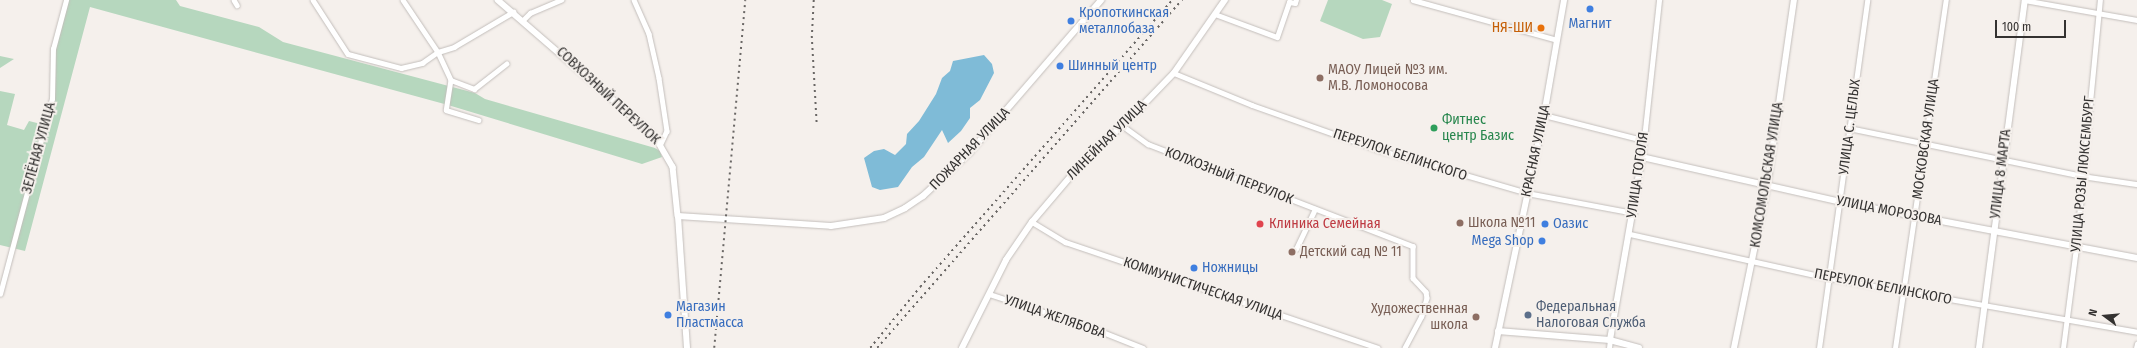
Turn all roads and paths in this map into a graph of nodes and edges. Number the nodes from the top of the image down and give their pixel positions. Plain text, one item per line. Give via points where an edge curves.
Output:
1 (66, 0) edge
2 (234, 0) edge
3 (314, 0) edge
4 (403, 0) edge
5 (498, 0) edge
6 (561, 0) edge
7 (634, 0) edge
8 (1101, 0) edge
9 (1225, 0) edge
10 (1296, 0) edge
11 (1413, 0) edge
12 (1564, 0) edge
13 (1659, 0) edge
14 (1794, 0) edge
15 (1867, 0) edge
16 (1946, 0) edge
17 (2025, 0) edge
18 (2100, 0) edge
19 (237, 5) dead end
20 (513, 12) junction
21 (1215, 14) junction
22 (2098, 15) junction
23 (523, 20) junction
24 (2137, 20) edge
25 (1557, 40) junction
26 (438, 52) junction
27 (506, 64) dead end
28 (1174, 73) junction
29 (450, 80) junction
30 (1544, 115) junction
31 (478, 120) dead end
32 (1123, 126) junction
33 (1850, 128) junction
34 (1643, 140) junction
35 (661, 144) junction
36 (1926, 145) junction
37 (1642, 157) junction
38 (2003, 159) junction
39 (2082, 176) junction
40 (2137, 184) edge
41 (1767, 187) junction
42 (1527, 193) junction
43 (1841, 202) junction
44 (1314, 209) junction
45 (1634, 213) junction
46 (678, 216) junction
47 (1915, 217) junction
48 (1032, 222) junction
49 (1994, 232) junction
50 (1630, 234) junction
51 (2076, 248) junction
52 (1296, 249) dead end
53 (2137, 258) edge
54 (1753, 261) junction
55 (1830, 278) junction
56 (1903, 292) junction
57 (0, 294) edge
58 (989, 294) junction
59 (1984, 307) junction
60 (2066, 321) junction
61 (1498, 332) junction
62 (2137, 332) edge
63 (1610, 340) junction
64 (2137, 344) edge
65 (687, 348) edge
66 (962, 348) edge
67 (1143, 348) edge
68 (1378, 348) edge
69 (1405, 348) edge
70 (1495, 348) edge
71 (1609, 348) edge
72 (1639, 348) edge
73 (1734, 348) edge
74 (1819, 348) edge
75 (1895, 348) edge
76 (1979, 348) edge
77 (2063, 348) edge
78 (2136, 348) edge

1 - 57 street, ЗЕЛЁНАЯ УЛИЦА via 53,48 52,99
2 - 19 street
3 - 26 street via 348,54 401,68 422,64
4 - 26 street
5 - 20 street, СОВХОЗНЫЙ ПЕРЕУЛОК
6 - 23 street via 530,13
7 - 35 street via 649,34 668,131
8 - 46 main road, ПОЖАРНАЯ УЛИЦА via 970,152 923,196 898,211 864,223 831,226
9 - 21 street, ЛИНЕЙНАЯ УЛИЦА
10 - 21 street via 1295,3 1290,2 1277,37
11 - 25 street
12 - 25 main road, КРАСНАЯ УЛИЦА
13 - 34 street, УЛИЦА ГОГОЛЯ
14 - 41 street, КОМСОМОЛЬСКАЯ УЛИЦА
15 - 33 street, УЛИЦА С. ЦЕЛЫХ
16 - 36 street, МОСКОВСКАЯ УЛИЦА
17 - 22 street
17 - 38 main road, УЛИЦА 8 МАРТА
18 - 22 street, УЛИЦА РОЗЫ ЛЮКСЕМБУРГ
20 - 23 street, СОВХОЗНЫЙ ПЕРЕУЛОК
20 - 26 street via 454,47
21 - 28 street, ЛИНЕЙНАЯ УЛИЦА
22 - 24 street
22 - 39 street, УЛИЦА РОЗЫ ЛЮКСЕМБУРГ
23 - 35 street, СОВХОЗНЫЙ ПЕРЕУЛОК via 597,83
25 - 30 main road, КРАСНАЯ УЛИЦА
26 - 29 street
27 - 29 street via 474,89
28 - 32 street, ЛИНЕЙНАЯ УЛИЦА
28 - 42 street, ПЕРЕУЛОК БЕЛИНСКОГО via 1361,145
29 - 31 street via 446,110
30 - 34 street
30 - 42 main road, КРАСНАЯ УЛИЦА
32 - 44 street, КОЛХОЗНЫЙ ПЕРЕУЛОК via 1148,144
32 - 48 street, ЛИНЕЙНАЯ УЛИЦА via 1093,150
33 - 36 street
33 - 43 street, УЛИЦА С. ЦЕЛЫХ
34 - 37 street, УЛИЦА ГОГОЛЯ
35 - 46 street, СОВХОЗНЫЙ ПЕРЕУЛОК via 673,167
36 - 38 street
36 - 47 street, МОСКОВСКАЯ УЛИЦА
37 - 41 street, УЛИЦА МОРОЗОВА
37 - 45 street, УЛИЦА ГОГОЛЯ
38 - 39 street
38 - 49 main road, УЛИЦА 8 МАРТА
39 - 40 street
39 - 51 street, УЛИЦА РОЗЫ ЛЮКСЕМБУРГ
41 - 43 street, УЛИЦА МОРОЗОВА
41 - 54 street, КОМСОМОЛЬСКАЯ УЛИЦА
42 - 45 street, ПЕРЕУЛОК БЕЛИНСКОГО
42 - 61 main road, КРАСНАЯ УЛИЦА
43 - 47 street, УЛИЦА МОРОЗОВА
43 - 55 street, УЛИЦА С. ЦЕЛЫХ
44 - 52 street
44 - 69 street, КОЛХОЗНЫЙ ПЕРЕУЛОК via 1413,246 1413,278 1426,292 1427,298 1422,316
45 - 50 street, УЛИЦА ГОГОЛЯ
46 - 65 main road
47 - 49 street, УЛИЦА МОРОЗОВА
47 - 56 street, МОСКОВСКАЯ УЛИЦА
48 - 58 street, ЛИНЕЙНАЯ УЛИЦА via 1006,260
48 - 68 street, КОММУНИСТИЧЕСКАЯ УЛИЦА via 1065,242
49 - 51 street, УЛИЦА МОРОЗОВА
49 - 59 main road, УЛИЦА 8 МАРТА
50 - 54 street, ПЕРЕУЛОК БЕЛИНСКОГО
50 - 63 street, УЛИЦА ГОГОЛЯ
51 - 53 street, УЛИЦА МОРОЗОВА
51 - 60 street, УЛИЦА РОЗЫ ЛЮКСЕМБУРГ
54 - 55 street, ПЕРЕУЛОК БЕЛИНСКОГО
54 - 73 street, КОМСОМОЛЬСКАЯ УЛИЦА
55 - 56 street, ПЕРЕУЛОК БЕЛИНСКОГО
55 - 74 street, УЛИЦА С. ЦЕЛЫХ
56 - 59 street, ПЕРЕУЛОК БЕЛИНСКОГО
56 - 75 street, МОСКОВСКАЯ УЛИЦА
58 - 66 street, ЛИНЕЙНАЯ УЛИЦА
58 - 67 street, УЛИЦА ЖЕЛЯБОВА via 1090,327
59 - 60 street, ПЕРЕУЛОК БЕЛИНСКОГО
59 - 76 main road, УЛИЦА 8 МАРТА
60 - 62 street, ПЕРЕУЛОК БЕЛИНСКОГО
60 - 77 street, УЛИЦА РОЗЫ ЛЮКСЕМБУРГ
61 - 63 street
61 - 70 main road, КРАСНАЯ УЛИЦА
63 - 71 street, УЛИЦА ГОГОЛЯ
63 - 72 street
64 - 78 street

